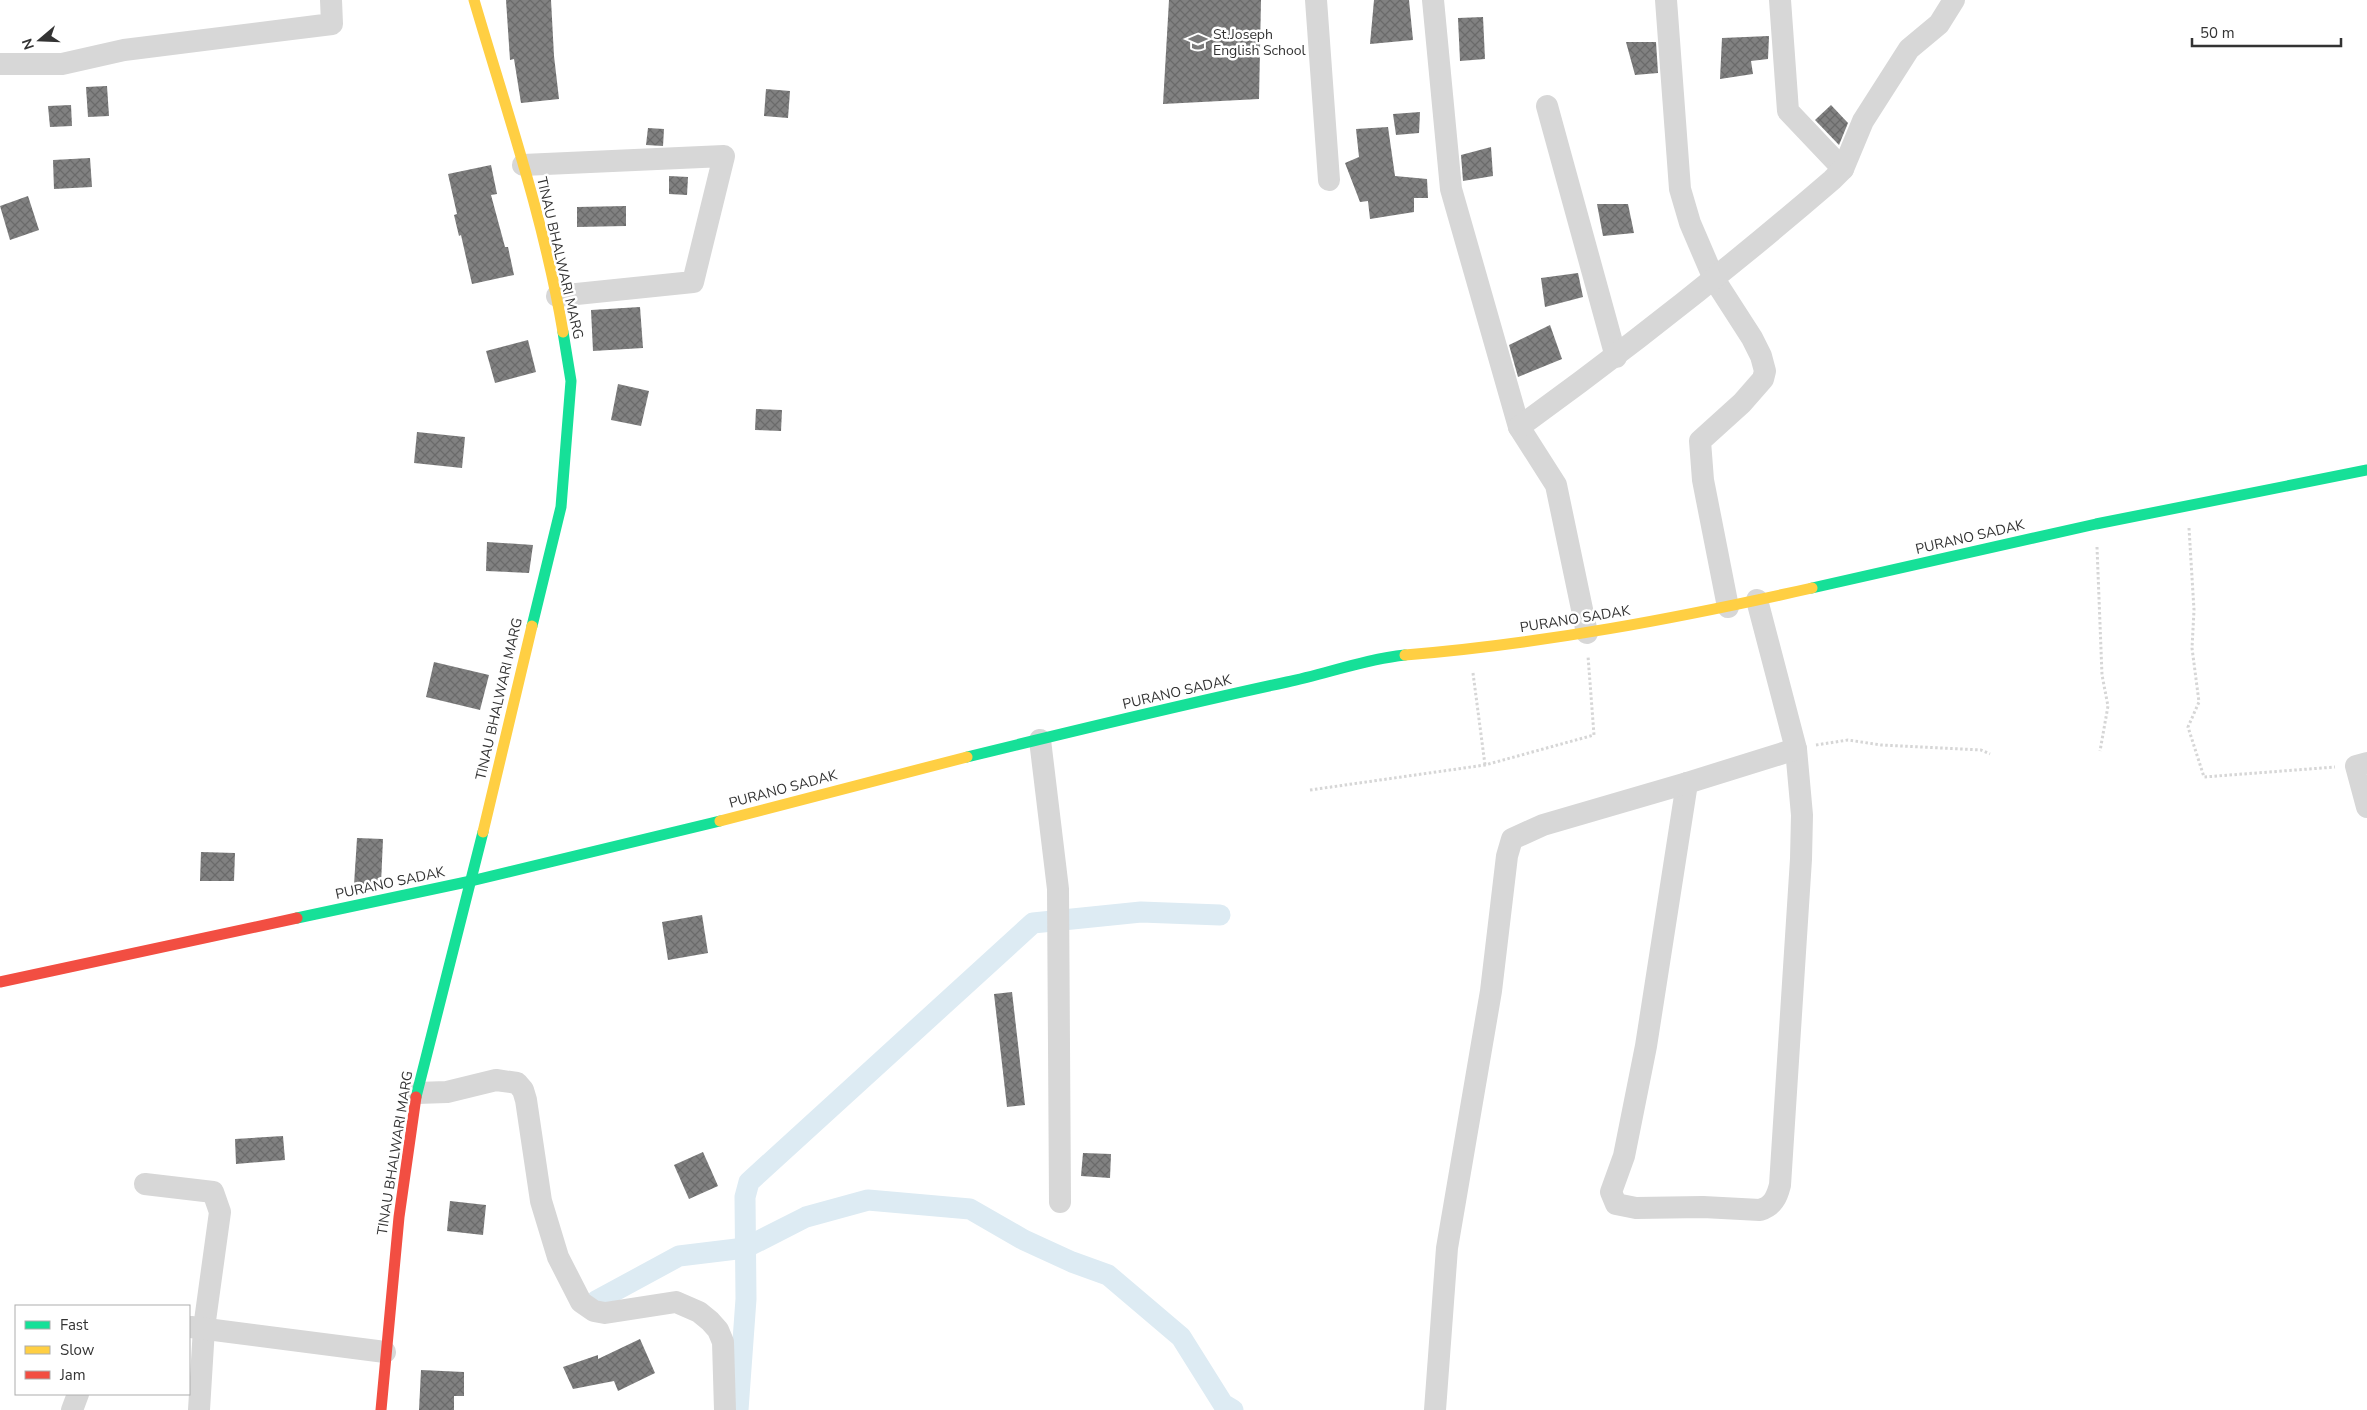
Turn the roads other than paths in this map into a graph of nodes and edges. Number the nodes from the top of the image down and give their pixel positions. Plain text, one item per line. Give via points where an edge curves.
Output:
1 (331, 0) edge
2 (474, 0) edge
3 (1316, 0) edge
4 (1433, 0) edge
5 (1666, 0) edge
6 (1780, 0) edge
7 (1954, 0) edge
8 (0, 64) edge
9 (1547, 106) dead end
10 (524, 165) junction
11 (1843, 169) junction
12 (1329, 180) dead end
13 (1714, 279) junction
14 (556, 296) junction
15 (1616, 357) junction
16 (1518, 427) junction
17 (2367, 470) edge
18 (1758, 600) junction
19 (1728, 607) junction
20 (1587, 633) junction
21 (1040, 740) junction
22 (1796, 749) junction
23 (2362, 765) edge
24 (1687, 783) junction
25 (2367, 807) edge
26 (471, 881) junction
27 (0, 982) edge
28 (417, 1093) junction
29 (145, 1184) dead end
30 (1060, 1202) dead end
31 (196, 1328) edge
32 (386, 1352) junction
33 (78, 1395) edge
34 (72, 1410) edge
35 (199, 1410) edge
36 (380, 1410) edge
37 (725, 1410) edge
38 (1435, 1410) edge

1 - 8 street via 332,24 124,50 62,64
2 - 10 main road, TINAU BHALWARI MARG
3 - 12 street
4 - 16 street via 1451,188
5 - 13 street via 1680,189 1690,223
6 - 11 street via 1788,111
7 - 11 street via 1939,24 1909,49 1862,121
9 - 15 street
10 - 14 main road, TINAU BHALWARI MARG
10 - 14 street via 724,156 693,282
11 - 13 street
13 - 15 street
13 - 19 street via 1752,338 1765,371 1763,379 1742,403 1700,441 1704,480
14 - 26 main road, TINAU BHALWARI MARG via 571,381 560,507
15 - 16 street
16 - 20 street via 1556,485
17 - 18 main road, PURANO SADAK via 2096,524
18 - 19 main road, PURANO SADAK
18 - 22 street
19 - 20 main road, PURANO SADAK
20 - 21 main road, PURANO SADAK via 1470,650 1387,657
21 - 26 main road, PURANO SADAK
21 - 30 street via 1058,889
22 - 24 street
22 - 24 street via 1802,815 1801,859 1780,1186 1777,1197 1767,1208 1760,1210 1636,1208 1616,1204 1611,1192 1624,1156 1646,1046
23 - 25 street
24 - 38 street via 1543,825 1512,839 1507,856 1491,991 1447,1248
26 - 27 main road, PURANO SADAK
26 - 28 main road, TINAU BHALWARI MARG
28 - 32 main road, TINAU BHALWARI MARG via 399,1217
28 - 37 street via 447,1092 496,1080 517,1083 526,1100 545,1221 558,1257 581,1302 605,1313 676,1302 710,1320 723,1342
29 - 31 street via 213,1192 220,1212
31 - 32 street
31 - 35 street
32 - 36 main road, TINAU BHALWARI MARG
33 - 34 street

